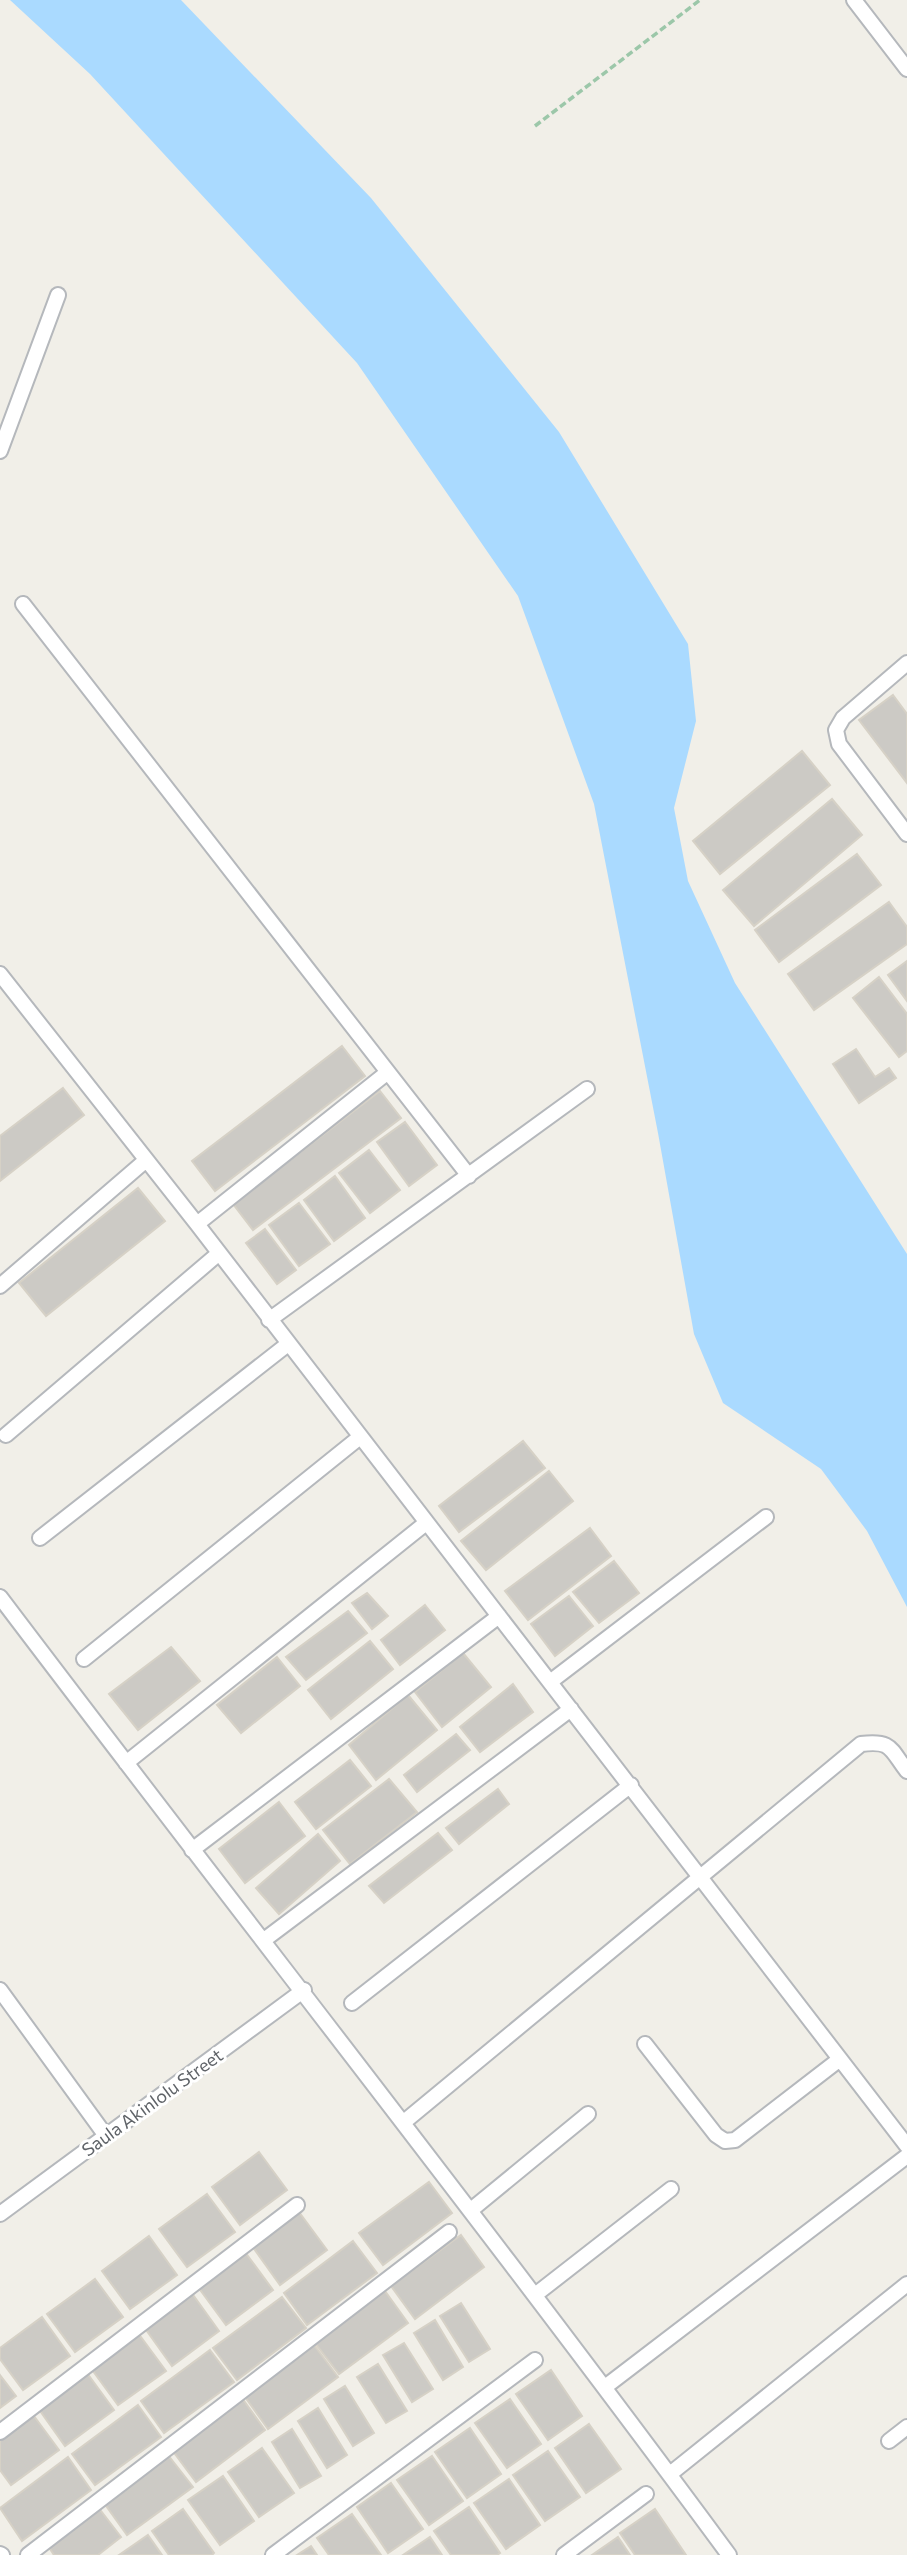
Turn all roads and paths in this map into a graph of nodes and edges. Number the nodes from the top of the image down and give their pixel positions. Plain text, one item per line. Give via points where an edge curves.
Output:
1 (700, 0) edge
2 (854, 0) edge
3 (907, 69) edge
4 (535, 126) dead end
5 (58, 295) dead end
6 (0, 451) edge
7 (23, 604) dead end
8 (907, 663) edge
9 (907, 834) edge
10 (0, 974) edge
11 (388, 1072) junction
12 (587, 1090) dead end
13 (145, 1161) junction
14 (470, 1176) junction
15 (197, 1224) junction
16 (218, 1254) junction
17 (0, 1286) edge
18 (269, 1320) junction
19 (288, 1344) junction
20 (6, 1435) dead end
21 (360, 1437) junction
22 (766, 1517) dead end
23 (426, 1523) junction
24 (40, 1538) dead end
25 (0, 1597) edge
26 (499, 1616) junction
27 (84, 1659) dead end
28 (550, 1682) junction
29 (571, 1709) junction
30 (126, 1763) junction
31 (907, 1771) edge
32 (631, 1785) junction
33 (192, 1850) junction
34 (700, 1875) junction
35 (264, 1940) junction
36 (0, 1990) edge
37 (304, 1990) junction
38 (352, 2003) dead end
39 (645, 2044) dead end
40 (840, 2059) junction
41 (588, 2113) dead end
42 (404, 2122) junction
43 (106, 2136) junction
44 (907, 2147) edge
45 (907, 2156) edge
46 (671, 2189) dead end
47 (297, 2205) dead end
48 (471, 2210) junction
49 (0, 2214) edge
50 (449, 2232) dead end
51 (907, 2284) edge
52 (535, 2295) junction
53 (535, 2360) dead end
54 (605, 2388) junction
55 (907, 2427) edge
56 (0, 2432) edge
57 (889, 2441) dead end
58 (670, 2474) junction
59 (646, 2494) dead end
60 (29, 2555) edge
61 (273, 2555) edge
62 (565, 2555) edge
63 (729, 2555) edge

1 - 4 path
2 - 3 street
5 - 6 street
7 - 11 street
8 - 9 street via 843,718 836,730 839,744
10 - 13 street
11 - 14 street
11 - 15 street
12 - 14 street
13 - 15 street
13 - 17 street
14 - 18 street
15 - 16 street
16 - 18 street
16 - 20 street
18 - 19 street
19 - 21 street
19 - 24 street
21 - 23 street
21 - 27 street
22 - 28 street
23 - 26 street
23 - 30 street
25 - 30 street
26 - 28 street
26 - 33 street
28 - 29 street
29 - 32 street
29 - 35 street
30 - 33 street
31 - 34 street via 890,1748 878,1742 861,1744
32 - 34 street
32 - 38 street
33 - 35 street
34 - 40 street
34 - 42 street
35 - 37 street
36 - 43 street
37 - 42 street
37 - 43 street, Saula Akinlolu Street
39 - 40 street via 716,2136 725,2141 735,2140
40 - 44 street
41 - 48 street
42 - 48 street
43 - 49 street, Saula Akinlolu Street
45 - 54 street
46 - 52 street
47 - 56 street
48 - 52 street
50 - 60 street
51 - 58 street
52 - 54 street
53 - 61 street
54 - 58 street
55 - 57 street
58 - 63 street
59 - 62 street

